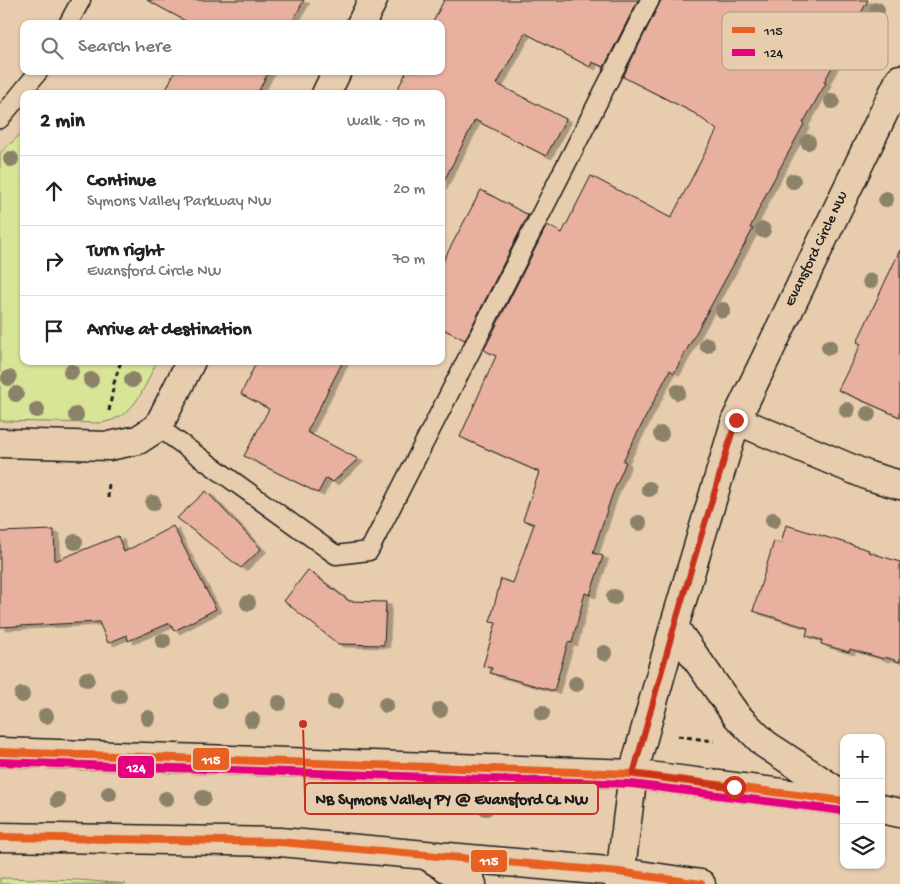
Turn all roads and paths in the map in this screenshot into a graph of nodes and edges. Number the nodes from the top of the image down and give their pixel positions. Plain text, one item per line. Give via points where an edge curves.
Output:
1 (81, 0) edge
2 (373, 0) edge
3 (650, 0) edge
4 (70, 20) edge
5 (363, 20) edge
6 (36, 75) edge
7 (335, 75) edge
8 (900, 79) edge
9 (24, 90) edge
10 (328, 90) edge
11 (20, 94) edge
12 (0, 119) edge
13 (121, 365) edge
14 (189, 365) edge
15 (109, 409) dead end
16 (736, 420) junction
17 (158, 427) junction
18 (0, 444) edge
19 (900, 485) edge
20 (674, 627) junction
21 (678, 736) dead end
22 (698, 739) dead end
23 (0, 752) edge
24 (633, 774) junction
25 (840, 793) edge
26 (840, 800) edge
27 (885, 810) edge
28 (900, 813) edge
29 (0, 837) edge
30 (426, 855) junction
31 (619, 878) edge
32 (472, 884) edge
33 (701, 884) edge

1 - 4 lane
2 - 5 main road
3 - 17 lane via 369,551 336,555
6 - 9 lane
7 - 10 main road
8 - 16 main road, Evansford Circle NW
11 - 12 lane
13 - 15 path
14 - 17 main road
16 - 19 main road via 869,476
16 - 20 main road, Evansford Circle NW
17 - 18 main road via 138,440 109,446
20 - 24 main road, Evansford Circle NW
20 - 25 main road via 736,715 765,744
21 - 22 path
23 - 24 main road
24 - 26 main road
24 - 31 main road, Evansford Circle NW
27 - 28 main road
29 - 30 main road via 280,842
30 - 31 main road
30 - 32 main road
31 - 33 main road

